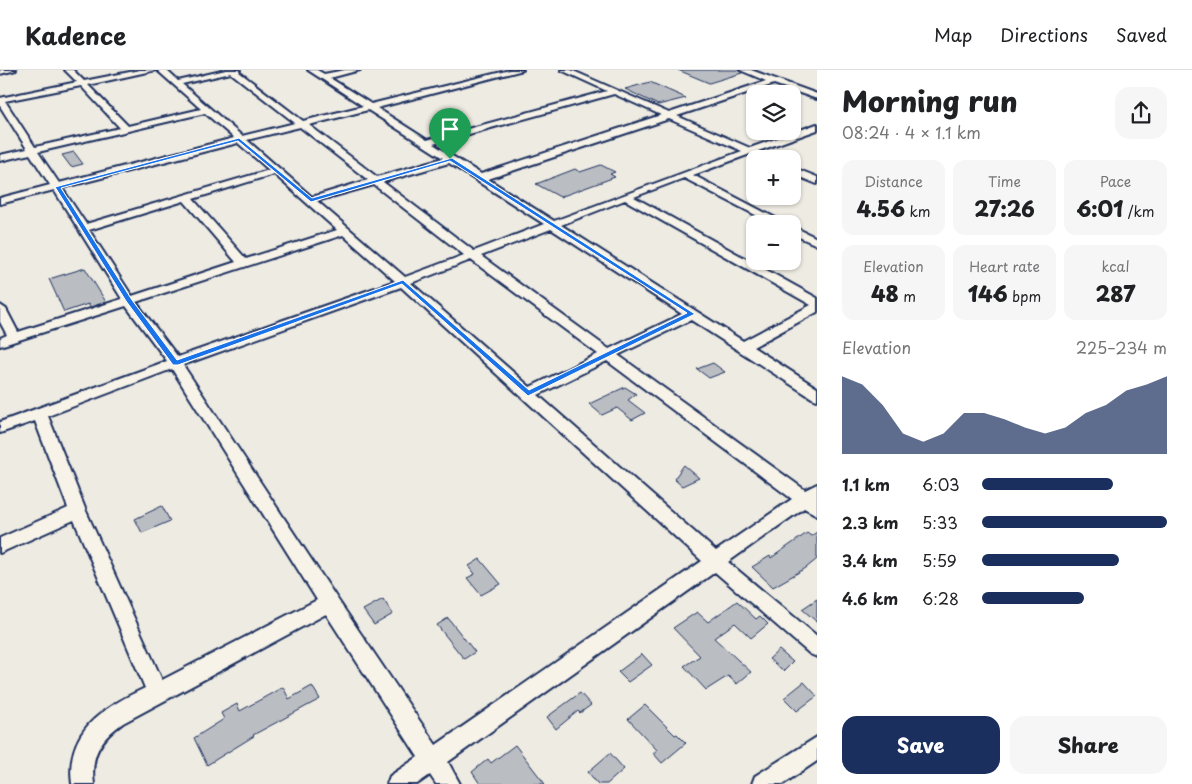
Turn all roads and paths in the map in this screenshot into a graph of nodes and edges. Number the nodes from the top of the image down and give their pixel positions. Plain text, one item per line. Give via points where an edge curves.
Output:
1 (12, 70) edge
2 (68, 70) edge
3 (152, 70) edge
4 (161, 70) edge
5 (233, 70) edge
6 (312, 70) edge
7 (356, 70) edge
8 (519, 70) edge
9 (565, 70) edge
10 (744, 70) edge
11 (0, 72) edge
12 (323, 77) junction
13 (774, 81) junction
14 (178, 83) junction
15 (81, 84) junction
16 (613, 92) junction
17 (817, 97) edge
18 (0, 100) edge
19 (369, 107) junction
20 (208, 110) junction
21 (669, 115) junction
22 (300, 124) junction
23 (126, 130) junction
24 (814, 130) edge
25 (239, 140) junction
26 (425, 143) junction
27 (750, 150) edge
28 (755, 150) edge
29 (32, 151) junction
30 (746, 153) edge
31 (0, 158) edge
32 (450, 159) junction
33 (275, 171) junction
34 (801, 174) edge
35 (685, 175) junction
36 (480, 178) junction
37 (375, 181) junction
38 (817, 181) edge
39 (58, 187) junction
40 (186, 197) junction
41 (627, 197) junction
42 (311, 200) junction
43 (0, 201) edge
44 (764, 215) edge
45 (553, 224) junction
46 (83, 228) junction
47 (346, 231) junction
48 (801, 234) edge
49 (817, 242) edge
50 (473, 256) junction
51 (244, 264) junction
52 (403, 282) junction
53 (129, 301) junction
54 (817, 305) edge
55 (0, 309) edge
56 (692, 314) junction
57 (14, 337) junction
58 (0, 342) edge
59 (743, 347) junction
60 (609, 356) junction
61 (175, 363) junction
62 (528, 394) junction
63 (817, 395) edge
64 (40, 414) junction
65 (0, 428) edge
66 (813, 499) edge
67 (78, 511) junction
68 (0, 546) edge
69 (715, 561) junction
70 (329, 603) junction
71 (817, 648) edge
72 (157, 694) junction
73 (817, 748) edge
74 (433, 760) junction
75 (83, 784) edge
76 (398, 784) edge
77 (449, 784) edge
78 (763, 784) edge

1 - 11 street
2 - 15 street
3 - 15 street
4 - 14 street
5 - 14 street
5 - 22 street
6 - 12 street
7 - 12 street
8 - 19 street
9 - 16 street
10 - 13 street
12 - 19 street
13 - 17 street
13 - 21 street
14 - 20 street
15 - 18 street
15 - 23 street
16 - 21 street
16 - 26 street
18 - 29 street
19 - 22 street
19 - 26 street
20 - 23 street
20 - 25 street
21 - 27 street
21 - 36 street
22 - 25 street
22 - 37 street
23 - 29 street
24 - 28 street
25 - 33 street
25 - 39 street
26 - 32 street
29 - 31 street
29 - 39 street
30 - 35 street
32 - 36 street
32 - 37 street
33 - 40 street
33 - 42 street
34 - 38 street
35 - 41 street
35 - 44 street
36 - 45 street
37 - 42 street
37 - 50 street
39 - 43 street
39 - 46 street
40 - 46 street
40 - 51 street
41 - 45 street
41 - 54 street
42 - 47 street
45 - 50 street
45 - 56 street
46 - 53 street
47 - 51 street
47 - 52 street
48 - 49 street
50 - 52 street
50 - 60 street
51 - 53 street
52 - 61 street
52 - 62 street
53 - 57 street
53 - 61 street
54 - 59 street
55 - 57 street
56 - 59 street
56 - 60 street
57 - 58 street
59 - 63 street
60 - 62 street
60 - 66 street
61 - 64 street
61 - 70 street
62 - 69 street
64 - 65 street
64 - 67 street
66 - 69 street
67 - 68 street
67 - 72 street
69 - 71 street
69 - 74 street
70 - 72 street
70 - 74 street
72 - 75 street via 115,716 88,741 81,774
73 - 78 street
74 - 76 street
74 - 77 street

